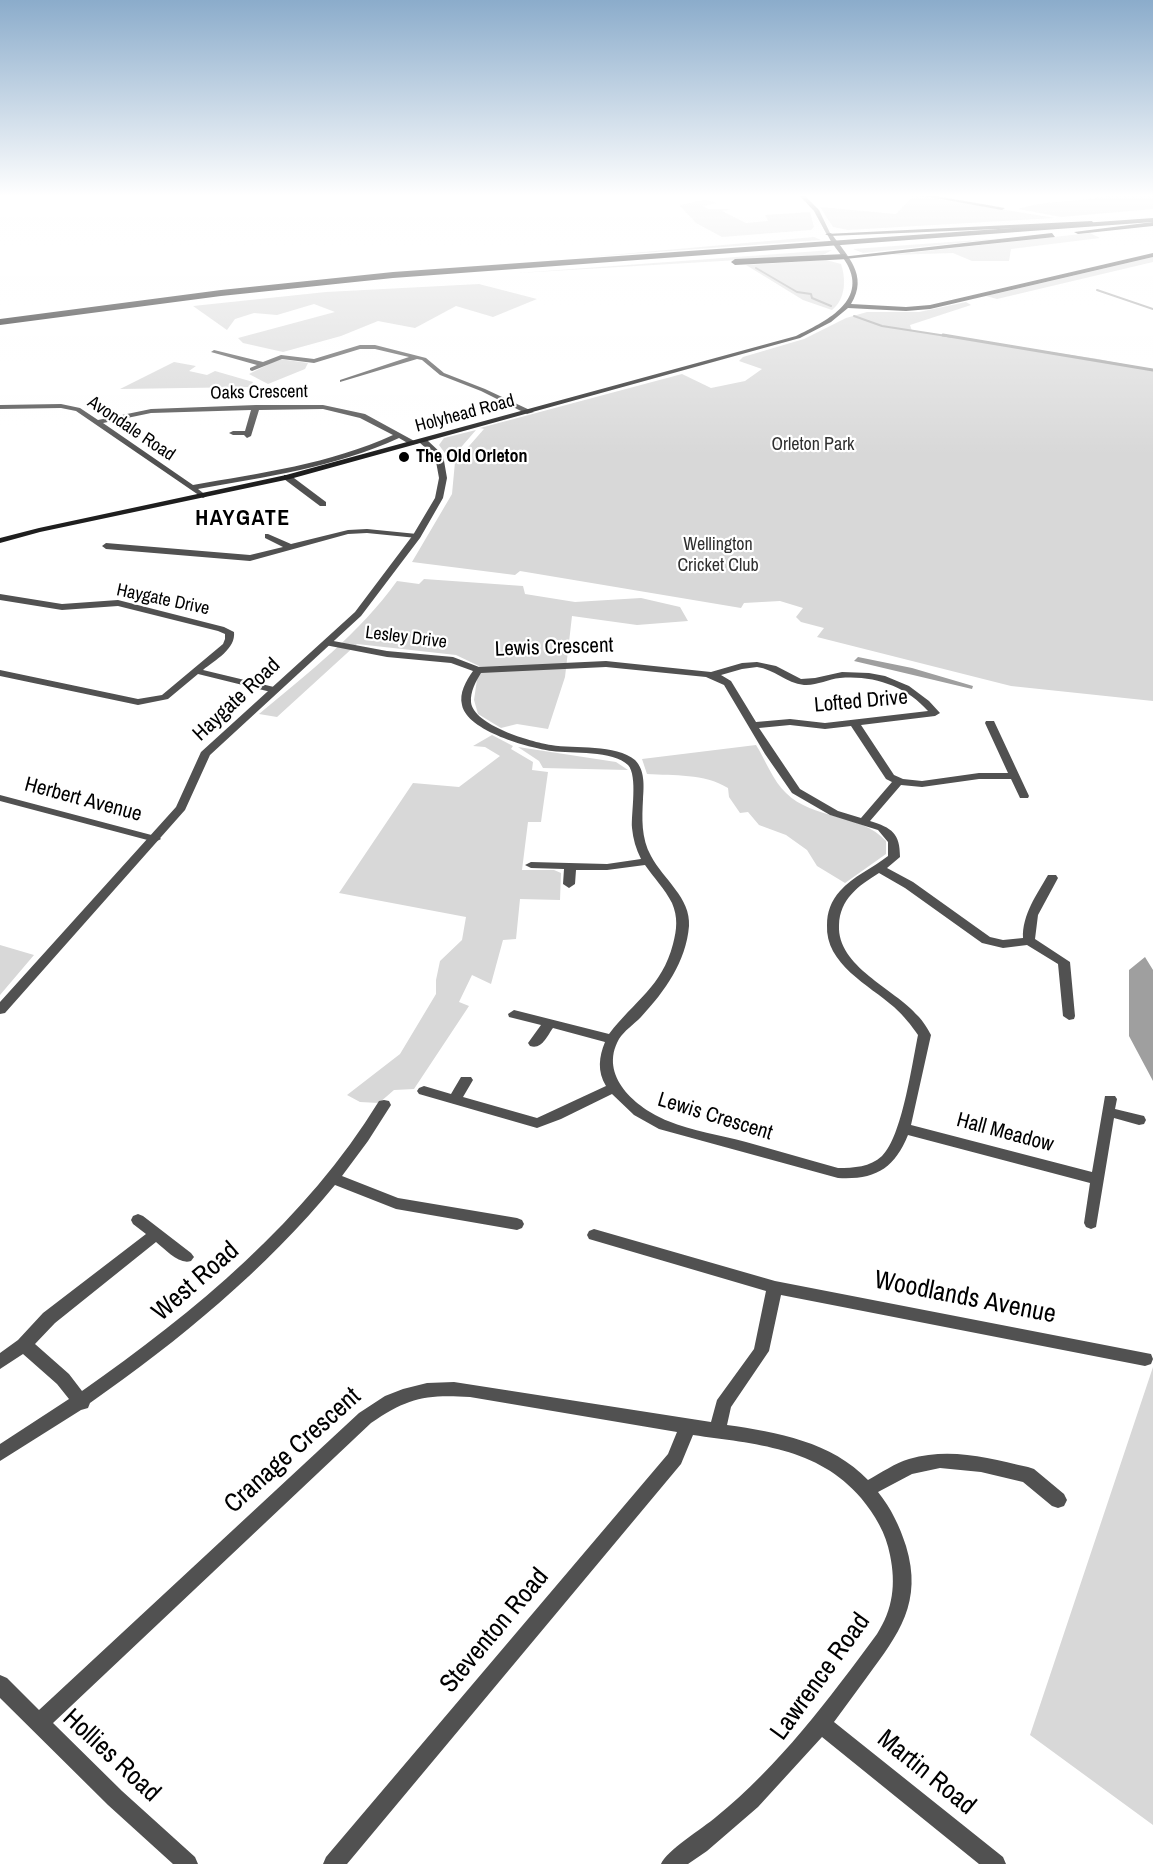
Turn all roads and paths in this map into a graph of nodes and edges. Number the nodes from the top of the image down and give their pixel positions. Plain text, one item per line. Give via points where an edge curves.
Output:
1 (320, 281) edge
2 (332, 281) edge
3 (370, 281) edge
4 (432, 281) edge
5 (856, 281) edge
6 (1045, 281) edge
7 (281, 286) junction
8 (854, 295) junction
9 (846, 306) junction
10 (886, 309) junction
11 (103, 312) junction
12 (0, 322) edge
13 (0, 327) edge
14 (215, 355) dead end
15 (417, 357) junction
16 (314, 361) junction
17 (263, 364) junction
18 (309, 368) dead end
19 (252, 369) dead end
20 (341, 378) dead end
21 (0, 407) edge
22 (256, 408) junction
23 (530, 412) junction
24 (99, 422) junction
25 (233, 433) dead end
26 (399, 435) junction
27 (418, 442) junction
28 (287, 477) junction
29 (191, 488) junction
30 (203, 496) junction
31 (323, 504) dead end
32 (268, 536) dead end
33 (417, 536) junction
34 (0, 541) edge
35 (106, 546) dead end
36 (290, 547) junction
37 (260, 558) junction
38 (269, 566) dead end
39 (0, 597) edge
40 (328, 643) junction
41 (478, 669) junction
42 (195, 671) junction
43 (0, 673) edge
44 (711, 675) junction
45 (275, 690) junction
46 (752, 721) junction
47 (990, 723) dead end
48 (855, 724) junction
49 (1013, 776) junction
50 (898, 782) junction
51 (1024, 796) dead end
52 (0, 798) edge
53 (865, 820) junction
54 (155, 839) junction
55 (648, 861) junction
56 (531, 866) dead end
57 (570, 867) junction
58 (880, 869) junction
59 (1052, 879) dead end
60 (569, 884) dead end
61 (1029, 941) junction
62 (0, 1010) edge
63 (514, 1014) dead end
64 (1069, 1017) dead end
65 (549, 1024) junction
66 (612, 1039) junction
67 (535, 1043) dead end
68 (466, 1080) dead end
69 (613, 1089) junction
70 (424, 1091) dead end
71 (455, 1098) junction
72 (384, 1105) dead end
73 (1139, 1120) dead end
74 (903, 1128) junction
75 (335, 1179) junction
76 (1096, 1179) junction
77 (138, 1221) dead end
78 (1091, 1223) dead end
79 (517, 1224) dead end
80 (155, 1235) junction
81 (594, 1235) dead end
82 (186, 1257) dead end
83 (775, 1287) junction
84 (24, 1345) junction
85 (1145, 1359) dead end
86 (0, 1362) edge
87 (82, 1403) junction
88 (688, 1426) junction
89 (718, 1430) junction
90 (0, 1453) edge
91 (866, 1490) junction
92 (1058, 1500) dead end
93 (0, 1685) edge
94 (38, 1724) junction
95 (822, 1725) junction
96 (188, 1864) edge
97 (333, 1864) edge
98 (671, 1864) edge
99 (996, 1864) edge

1 - 7 highway
2 - 7 highway
3 - 11 highway
4 - 11 highway
5 - 8 main road
6 - 10 main road via 957,302
7 - 12 highway
8 - 9 main road, Holyhead Road
8 - 10 main road
9 - 10 main road
9 - 23 main road, Holyhead Road via 819,327 771,346
11 - 13 highway
14 - 17 street
15 - 16 street via 366,347
15 - 20 street
15 - 23 street via 442,374
16 - 17 street via 286,357
16 - 18 street
17 - 19 street
21 - 24 street, Avondale Road via 70,407
22 - 24 street, Oaks Crescent via 163,410
22 - 25 street via 247,435
22 - 26 street, Oaks Crescent via 338,409 375,421
23 - 27 main road, Holyhead Road
24 - 29 street, Avondale Road
26 - 27 street, Oaks Crescent
26 - 29 street, Holyhead Road via 375,446 290,470
27 - 28 main road, Holyhead Road
27 - 33 street, Haygate Road via 439,455 443,478 439,498
28 - 30 main road, Holyhead Road
28 - 31 street
29 - 30 street, Avondale Road
30 - 34 main road, Holyhead Road
32 - 36 street
33 - 36 street via 338,530
33 - 40 street, Haygate Road via 358,614
35 - 37 street
36 - 37 street
37 - 38 street
39 - 42 street, Haygate Drive via 62,607 118,603 229,632 227,645
40 - 41 street, Lesley Drive via 453,660
40 - 45 street, Haygate Road
41 - 44 street, Lewis Crescent via 635,665
41 - 55 street, Lewis Crescent via 469,683 465,702 468,713 479,722 521,741 631,762 638,771 637,836
42 - 43 street, Haygate Drive via 165,697 138,702
42 - 45 street
44 - 46 street, Lewis Crescent via 728,683
44 - 48 street, Lofted Drive via 746,664 761,664 805,682 842,675 872,676 908,687 935,713
45 - 54 street, Haygate Road via 205,754 181,807
46 - 48 street, Lofted Drive
46 - 53 street, Lewis Crescent via 796,791 834,813
47 - 49 street
48 - 50 street via 890,777
49 - 50 street
49 - 51 street
50 - 53 street
52 - 54 street, Herbert Avenue
53 - 58 street, Lewis Crescent via 882,828 894,842 894,857
54 - 62 street, Haygate Road
55 - 57 street
55 - 66 street, Lewis Crescent via 673,893 681,914 683,924 675,965 656,993
56 - 57 street
57 - 60 street
58 - 61 street via 986,940 1003,944
58 - 74 street, Lewis Crescent via 849,889 835,906 831,942 841,957 910,1014 925,1035
59 - 61 street via 1044,899 1031,913 1027,925
61 - 64 street via 1064,962
63 - 65 street
65 - 66 street
65 - 67 street
66 - 69 street via 605,1064
68 - 71 street
69 - 71 street via 537,1123
69 - 74 street, Lewis Crescent via 643,1115 664,1125 838,1173 857,1174 890,1157
70 - 71 street
72 - 75 street, West Road
73 - 76 street via 1109,1105
74 - 76 street, Hall Meadow
75 - 79 street via 396,1203
75 - 87 street, West Road via 247,1271 161,1345
76 - 78 street
77 - 80 street
80 - 82 street
80 - 84 street via 49,1318
81 - 83 street, Woodlands Avenue
83 - 85 street, Woodlands Avenue
83 - 89 street via 761,1351 723,1406
84 - 86 street
84 - 87 street via 63,1379
87 - 90 street, West Road
88 - 89 street, Lawrence Road
88 - 94 street, Cranage Crescent via 470,1390 412,1390 390,1399
88 - 97 street, Steventon Road via 675,1459
89 - 91 street, Lawrence Road via 827,1458
91 - 92 street via 909,1467 940,1460 1028,1475
91 - 95 street, Lawrence Road via 888,1520 898,1546 900,1605 889,1633
93 - 94 street, Hollies Road
94 - 96 street, Hollies Road
95 - 98 street, Lawrence Road via 783,1770 735,1815
95 - 99 street, Martin Road

